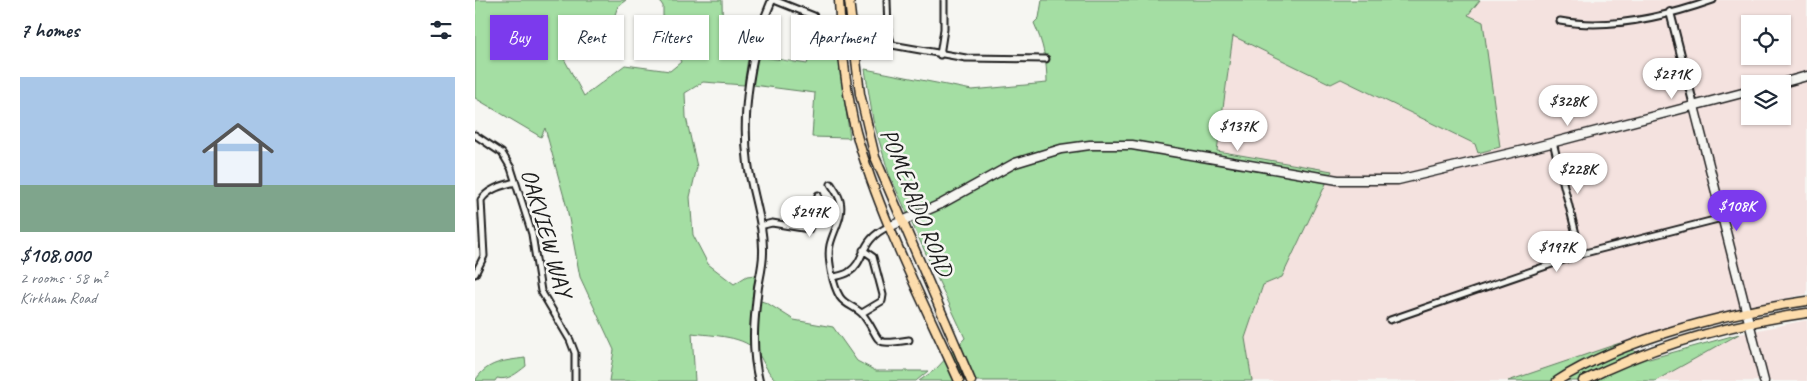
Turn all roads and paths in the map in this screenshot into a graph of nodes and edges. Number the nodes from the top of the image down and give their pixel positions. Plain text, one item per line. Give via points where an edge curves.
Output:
1 (773, 0) edge
2 (839, 0) edge
3 (849, 0) edge
4 (887, 0) edge
5 (944, 0) edge
6 (1713, 0) edge
7 (1669, 12) junction
8 (811, 15) edge
9 (1560, 21) dead end
10 (940, 55) junction
11 (1046, 59) dead end
12 (1807, 76) edge
13 (1791, 80) edge
14 (1741, 93) edge
15 (1693, 106) junction
16 (475, 135) edge
17 (1553, 142) junction
18 (515, 182) junction
19 (831, 184) dead end
20 (817, 195) dead end
21 (1722, 218) junction
22 (901, 222) junction
23 (760, 226) junction
24 (891, 226) junction
25 (863, 250) junction
26 (1581, 254) junction
27 (475, 274) edge
28 (834, 277) junction
29 (1807, 301) edge
30 (862, 313) junction
31 (1747, 313) junction
32 (1807, 313) edge
33 (1390, 320) dead end
34 (1749, 324) junction
35 (909, 340) dead end
36 (575, 381) edge
37 (759, 381) edge
38 (959, 381) edge
39 (971, 381) edge
40 (1557, 381) edge
41 (1583, 381) edge
42 (1764, 381) edge

1 - 8 street
1 - 23 street via 754,55 749,94 748,163
2 - 24 main road, POMERADO ROAD via 856,132
3 - 22 main road, POMERADO ROAD via 866,127
4 - 10 street via 892,45
5 - 10 street
6 - 7 street
7 - 9 street via 1619,22 1579,24
7 - 15 street
10 - 11 street
12 - 13 main road
14 - 15 main road
15 - 17 main road
15 - 21 main road
16 - 18 street, OAKVIEW WAY via 501,153
17 - 22 main road via 1412,178 1376,181 1321,178 1132,145 1090,145 1061,149 1015,163
17 - 26 street
18 - 27 street via 494,188 481,200 484,256
18 - 36 street, OAKVIEW WAY via 532,234 541,291 575,353
19 - 28 street via 840,201 841,211 830,246
20 - 23 street via 809,228 772,223
21 - 26 street
21 - 31 main road
22 - 24 main road
22 - 39 main road, POMERADO ROAD
23 - 37 street via 763,253 753,325
24 - 25 street via 872,236
24 - 38 main road, POMERADO ROAD
25 - 28 street via 849,272
25 - 30 street via 873,257 883,295 882,300
26 - 33 street
28 - 30 street via 840,298
29 - 31 main road
30 - 35 street via 875,338 881,342
31 - 34 main road
31 - 40 main road via 1635,344
32 - 34 main road
34 - 41 main road via 1646,353
34 - 42 main road

